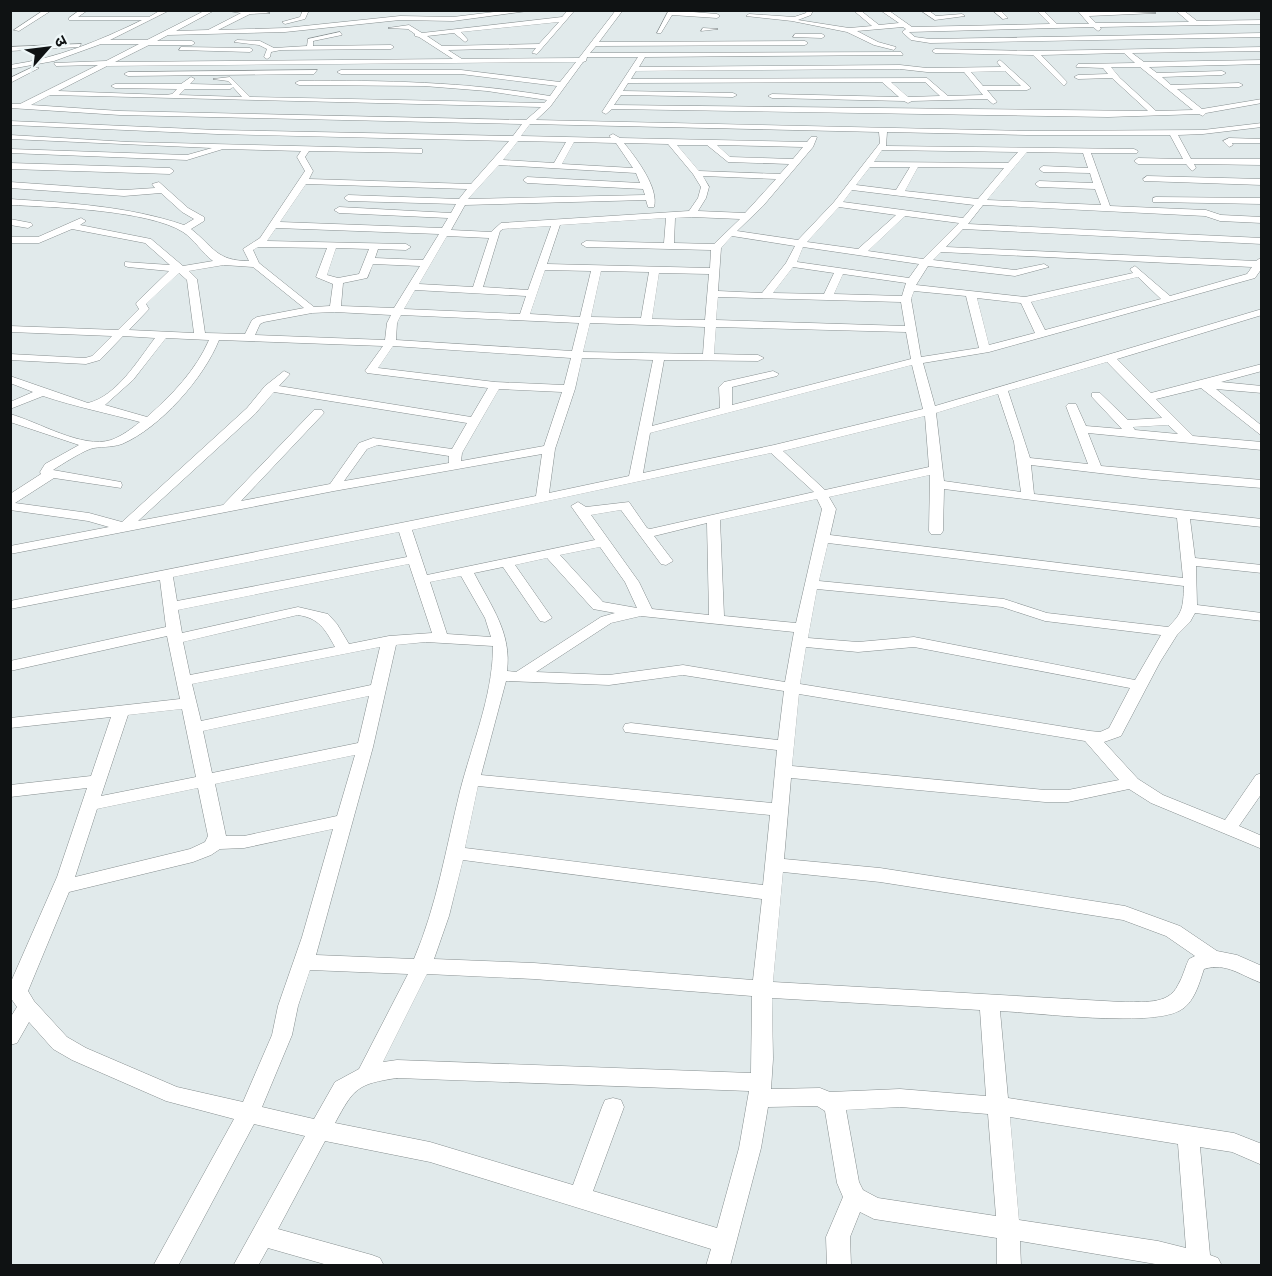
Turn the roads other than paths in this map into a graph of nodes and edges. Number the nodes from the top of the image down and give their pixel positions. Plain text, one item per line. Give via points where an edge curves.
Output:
1 (49, 10) edge
2 (85, 10) edge
3 (167, 10) edge
4 (212, 10) edge
5 (225, 10) edge
6 (306, 10) edge
7 (379, 10) edge
8 (434, 10) edge
9 (532, 10) edge
10 (572, 10) edge
11 (620, 10) edge
12 (810, 10) edge
13 (856, 10) edge
14 (883, 10) edge
15 (923, 10) edge
16 (995, 10) edge
17 (1039, 10) edge
18 (1178, 10) edge
19 (248, 12) edge
20 (268, 12) edge
21 (671, 12) edge
22 (1082, 12) edge
23 (717, 13) edge
24 (750, 13) edge
25 (1153, 13) dead end
26 (417, 14) edge
27 (960, 14) edge
28 (19, 17) dead end
29 (38, 17) junction
30 (1229, 17) dead end
31 (152, 18) junction
32 (394, 18) junction
33 (1005, 18) dead end
34 (564, 19) junction
35 (380, 20) junction
36 (794, 20) junction
37 (665, 21) junction
38 (689, 22) dead end
39 (1262, 22) edge
40 (516, 23) junction
41 (1237, 23) junction
42 (1196, 24) junction
43 (748, 26) dead end
44 (1054, 26) junction
45 (1094, 26) junction
46 (406, 27) junction
47 (877, 27) junction
48 (907, 27) junction
49 (999, 27) junction
50 (259, 28) junction
51 (378, 29) dead end
52 (715, 29) junction
53 (17, 30) dead end
54 (703, 30) dead end
55 (849, 30) junction
56 (456, 31) junction
57 (354, 32) dead end
58 (659, 32) dead end
59 (167, 33) junction
60 (207, 33) junction
61 (422, 34) junction
62 (1262, 34) edge
63 (1212, 35) junction
64 (402, 36) dead end
65 (683, 36) dead end
66 (794, 36) junction
67 (822, 36) dead end
68 (504, 38) dead end
69 (1109, 38) junction
70 (1013, 39) junction
71 (804, 40) junction
72 (255, 42) junction
73 (97, 43) junction
74 (714, 43) junction
75 (146, 44) junction
76 (596, 44) junction
77 (687, 44) junction
78 (745, 44) junction
79 (542, 45) junction
80 (497, 46) junction
81 (310, 48) junction
82 (442, 48) junction
83 (894, 48) dead end
84 (12, 49) edge
85 (136, 49) junction
86 (431, 49) dead end
87 (1262, 49) edge
88 (270, 50) junction
89 (1233, 50) junction
90 (927, 51) dead end
91 (1126, 51) junction
92 (992, 53) junction
93 (1035, 53) junction
94 (901, 54) dead end
95 (643, 55) junction
96 (810, 55) junction
97 (586, 57) junction
98 (407, 60) junction
99 (459, 60) junction
100 (530, 60) junction
101 (999, 61) junction
102 (266, 62) junction
103 (925, 62) dead end
104 (1250, 62) junction
105 (1262, 62) edge
106 (108, 63) junction
107 (140, 63) junction
108 (1207, 63) junction
109 (38, 64) junction
110 (1141, 64) junction
111 (1105, 65) junction
112 (1078, 66) dead end
113 (10, 68) edge
114 (817, 68) junction
115 (635, 69) junction
116 (1007, 69) junction
117 (1262, 69) edge
118 (966, 70) junction
119 (318, 72) dead end
120 (330, 72) dead end
121 (417, 72) junction
122 (1222, 73) junction
123 (1154, 75) junction
124 (126, 76) junction
125 (1114, 76) junction
126 (1078, 77) dead end
127 (191, 79) junction
128 (823, 80) junction
129 (884, 80) junction
130 (10, 81) edge
131 (627, 81) junction
132 (733, 81) junction
133 (769, 81) junction
134 (291, 83) dead end
135 (417, 83) junction
136 (1064, 84) dead end
137 (238, 85) junction
138 (563, 85) junction
139 (1239, 85) junction
140 (115, 86) junction
141 (1168, 87) junction
142 (182, 88) junction
143 (983, 88) junction
144 (277, 91) dead end
145 (46, 93) junction
146 (617, 93) junction
147 (328, 95) dead end
148 (772, 96) junction
149 (103, 97) junction
150 (171, 97) junction
151 (990, 97) junction
152 (420, 98) junction
153 (552, 98) junction
154 (946, 98) junction
155 (192, 99) junction
156 (248, 99) junction
157 (271, 99) junction
158 (905, 99) junction
159 (1262, 101) edge
160 (547, 105) junction
161 (10, 106) edge
162 (20, 107) junction
163 (610, 107) junction
164 (775, 110) junction
165 (817, 111) junction
166 (10, 112) edge
167 (1200, 112) junction
168 (921, 113) junction
169 (190, 114) junction
170 (1003, 114) junction
171 (1155, 114) junction
172 (221, 115) junction
173 (1092, 115) junction
174 (1208, 118) dead end
175 (529, 121) junction
176 (598, 122) junction
177 (10, 123) edge
178 (1216, 125) dead end
179 (1262, 125) edge
180 (821, 128) junction
181 (883, 129) junction
182 (941, 131) junction
183 (1224, 131) junction
184 (217, 132) junction
185 (253, 132) junction
186 (1110, 133) junction
187 (1125, 133) junction
188 (1173, 133) junction
189 (385, 135) junction
190 (10, 137) edge
191 (516, 138) junction
192 (572, 139) junction
193 (618, 140) junction
194 (670, 141) junction
195 (1262, 141) edge
196 (708, 142) junction
197 (810, 145) junction
198 (1229, 145) dead end
199 (224, 146) junction
200 (879, 148) junction
201 (306, 149) junction
202 (375, 150) junction
203 (1024, 150) junction
204 (10, 151) edge
205 (419, 151) dead end
206 (1086, 151) junction
207 (1134, 151) junction
208 (191, 158) junction
209 (1138, 161) junction
210 (1187, 161) junction
211 (497, 162) junction
212 (793, 162) junction
213 (1262, 162) edge
214 (866, 164) junction
215 (915, 165) junction
216 (10, 166) edge
217 (556, 166) junction
218 (1011, 166) junction
219 (1043, 169) dead end
220 (170, 171) junction
221 (637, 171) junction
222 (1092, 171) junction
223 (697, 173) junction
224 (781, 177) junction
225 (1147, 179) junction
226 (527, 180) dead end
227 (1200, 180) junction
228 (303, 181) junction
229 (359, 182) junction
230 (1262, 182) edge
231 (1039, 184) dead end
232 (10, 185) edge
233 (644, 186) junction
234 (1097, 186) junction
235 (474, 187) junction
236 (849, 187) junction
237 (162, 190) junction
238 (134, 192) junction
239 (898, 193) junction
240 (651, 197) junction
241 (348, 198) junction
242 (1156, 200) junction
243 (1262, 201) edge
244 (10, 202) edge
245 (463, 202) junction
246 (980, 203) junction
247 (837, 204) junction
248 (1106, 208) junction
249 (106, 210) junction
250 (1161, 211) junction
251 (903, 213) junction
252 (692, 214) junction
253 (671, 215) junction
254 (455, 216) junction
255 (651, 216) junction
256 (747, 216) junction
257 (1262, 219) edge
258 (557, 221) junction
259 (10, 222) edge
260 (963, 224) junction
261 (28, 225) dead end
262 (273, 225) junction
263 (72, 226) junction
264 (184, 229) junction
265 (446, 232) junction
266 (730, 234) junction
267 (494, 235) junction
268 (10, 240) edge
269 (1262, 241) edge
270 (586, 244) dead end
271 (800, 244) junction
272 (333, 245) junction
273 (249, 246) junction
274 (375, 246) junction
275 (669, 246) junction
276 (406, 247) dead end
277 (716, 247) junction
278 (938, 249) junction
279 (861, 252) junction
280 (1124, 259) junction
281 (369, 261) junction
282 (223, 262) junction
283 (926, 262) junction
284 (1191, 262) junction
285 (1260, 262) edge
286 (428, 263) junction
287 (128, 264) dead end
288 (255, 264) junction
289 (791, 264) junction
290 (542, 267) junction
291 (1044, 267) dead end
292 (179, 268) junction
293 (597, 268) junction
294 (654, 270) junction
295 (713, 271) junction
296 (840, 271) junction
297 (1140, 274) junction
298 (337, 280) junction
299 (1211, 280) junction
300 (911, 284) junction
301 (413, 287) junction
302 (477, 290) junction
303 (533, 293) junction
304 (712, 294) junction
305 (971, 295) junction
306 (765, 296) junction
307 (827, 298) junction
308 (906, 299) junction
309 (1025, 300) junction
310 (1168, 300) junction
311 (335, 309) junction
312 (312, 310) junction
313 (398, 311) junction
314 (1262, 312) edge
315 (524, 317) junction
316 (585, 320) junction
317 (646, 321) junction
318 (712, 323) junction
319 (10, 329) edge
320 (912, 329) junction
321 (123, 333) junction
322 (163, 334) junction
323 (200, 334) junction
324 (1041, 334) junction
325 (216, 335) junction
326 (249, 337) junction
327 (390, 343) junction
328 (985, 350) junction
329 (578, 355) junction
330 (10, 357) edge
331 (659, 357) junction
332 (708, 358) junction
333 (758, 358) dead end
334 (1110, 358) junction
335 (41, 359) junction
336 (916, 361) junction
337 (1262, 367) edge
338 (284, 374) dead end
339 (772, 374) dead end
340 (11, 379) edge
341 (1203, 384) junction
342 (495, 385) junction
343 (269, 388) junction
344 (569, 389) junction
345 (1002, 390) junction
346 (1262, 390) edge
347 (43, 392) junction
348 (1096, 395) dead end
349 (1148, 397) junction
350 (10, 406) edge
351 (95, 406) junction
352 (1072, 406) dead end
353 (726, 411) junction
354 (929, 411) junction
355 (318, 413) dead end
356 (10, 417) edge
357 (148, 421) junction
358 (475, 421) junction
359 (1172, 421) junction
360 (1081, 429) junction
361 (1128, 429) junction
362 (645, 431) junction
363 (1262, 432) edge
364 (1190, 440) junction
365 (90, 444) junction
366 (1262, 446) edge
367 (549, 449) junction
368 (774, 449) junction
369 (456, 459) junction
370 (1026, 461) junction
371 (1096, 469) junction
372 (935, 470) junction
373 (53, 474) junction
374 (635, 480) junction
375 (938, 484) junction
376 (1262, 484) edge
377 (116, 485) dead end
378 (334, 487) junction
379 (569, 494) junction
380 (823, 495) junction
381 (1028, 497) junction
382 (542, 499) junction
383 (10, 500) edge
384 (10, 506) edge
385 (226, 509) junction
386 (582, 512) junction
387 (1183, 513) junction
388 (713, 517) junction
389 (1262, 523) edge
390 (127, 527) junction
391 (404, 527) junction
392 (936, 531) dead end
393 (645, 533) junction
394 (822, 538) junction
395 (603, 542) junction
396 (10, 550) edge
397 (550, 553) junction
398 (416, 559) junction
399 (666, 561) dead end
400 (1188, 561) junction
401 (506, 562) junction
402 (1262, 569) edge
403 (465, 570) junction
404 (166, 574) junction
405 (421, 580) junction
406 (1191, 583) junction
407 (811, 584) junction
408 (10, 605) edge
409 (171, 607) junction
410 (1190, 608) junction
411 (643, 611) junction
412 (1262, 617) edge
413 (545, 618) dead end
414 (717, 620) junction
415 (1171, 632) junction
416 (174, 634) junction
417 (801, 635) junction
418 (441, 638) junction
419 (389, 641) junction
420 (500, 642) junction
421 (344, 649) junction
422 (10, 666) edge
423 (499, 676) junction
424 (520, 676) junction
425 (184, 681) junction
426 (1138, 685) junction
427 (792, 686) junction
428 (378, 689) junction
429 (189, 703) junction
430 (121, 711) junction
431 (10, 723) edge
432 (194, 728) junction
433 (631, 728) dead end
434 (1090, 736) junction
435 (786, 746) junction
436 (364, 747) junction
437 (783, 771) junction
438 (1262, 779) edge
439 (205, 780) junction
440 (471, 780) junction
441 (98, 781) junction
442 (1132, 783) junction
443 (10, 791) edge
444 (89, 805) junction
445 (779, 810) junction
446 (344, 821) junction
447 (1228, 829) junction
448 (216, 843) junction
449 (1262, 843) edge
450 (457, 854) junction
451 (774, 865) junction
452 (61, 887) junction
453 (772, 893) junction
454 (1211, 957) junction
455 (304, 962) junction
456 (420, 967) junction
457 (1262, 975) edge
458 (762, 989) junction
459 (19, 997) edge
460 (989, 1001) junction
461 (10, 1037) edge
462 (368, 1073) junction
463 (760, 1090) junction
464 (830, 1101) junction
465 (998, 1106) junction
466 (613, 1107) dead end
467 (249, 1113) junction
468 (319, 1130) junction
469 (1188, 1135) junction
470 (1262, 1155) edge
471 (855, 1197) junction
472 (579, 1198) junction
473 (1008, 1227) junction
474 (262, 1235) junction
475 (725, 1242) junction
476 (1158, 1259) edge
477 (1204, 1263) edge
478 (165, 1266) edge
479 (245, 1266) edge
480 (372, 1266) edge
481 (718, 1266) edge
482 (839, 1266) edge
483 (1009, 1266) edge

1 - 29 street
2 - 31 street via 71,19
3 - 31 street
4 - 59 street
5 - 19 street
6 - 50 street via 303,18
7 - 35 street
8 - 26 street
9 - 26 street via 453,19
10 - 34 street
11 - 76 street
12 - 36 street via 803,18
13 - 47 street
14 - 48 street
15 - 27 street via 935,18
16 - 33 street
17 - 44 street
18 - 42 street
19 - 20 street
19 - 60 street
20 - 50 street
21 - 23 street
21 - 37 street
22 - 25 street
22 - 45 street
23 - 52 street
24 - 36 street
24 - 43 street
26 - 32 street
28 - 29 street
29 - 53 street
30 - 41 street
31 - 73 street
32 - 35 street
32 - 46 street
34 - 40 street
34 - 79 street
35 - 50 street
36 - 55 street
36 - 66 street
37 - 38 street
37 - 58 street
39 - 41 street
40 - 56 street
40 - 56 street via 510,34 464,38
41 - 42 street
42 - 45 street
42 - 63 street
44 - 45 street
44 - 49 street
45 - 69 street
46 - 51 street
46 - 61 street
47 - 48 street
47 - 55 street
48 - 49 street
48 - 70 street via 905,32 920,41
49 - 70 street
50 - 60 street
50 - 72 street
52 - 54 street
52 - 74 street
55 - 83 street
56 - 61 street
57 - 81 street via 313,39 309,41
59 - 60 street
59 - 75 street
61 - 64 street
61 - 82 street
62 - 63 street
63 - 69 street
63 - 89 street
65 - 77 street
66 - 71 street
66 - 78 street via 746,35
67 - 71 street
68 - 80 street
69 - 70 street
69 - 91 street
71 - 78 street
71 - 96 street
72 - 75 street
72 - 88 street
73 - 75 street
73 - 84 street
73 - 109 street
74 - 77 street
74 - 78 street
75 - 85 street
76 - 77 street
76 - 97 street
79 - 80 street
79 - 100 street
80 - 82 street
81 - 88 street
81 - 98 street via 339,47 342,42 381,38
82 - 86 street
82 - 99 street
85 - 88 street
85 - 106 street
87 - 89 street
88 - 102 street
89 - 91 street
89 - 104 street
90 - 92 street
91 - 93 street
91 - 110 street
92 - 93 street
92 - 101 street
93 - 136 street
94 - 96 street
95 - 96 street
95 - 97 street
95 - 115 street
96 - 114 street
97 - 100 street
97 - 138 street
98 - 99 street
98 - 102 street
99 - 100 street
101 - 103 street
101 - 116 street
102 - 107 street
104 - 105 street
104 - 108 street
104 - 117 street
106 - 107 street
106 - 109 street
106 - 145 street
107 - 124 street
108 - 110 street
108 - 122 street
109 - 113 street
109 - 130 street
110 - 111 street
110 - 123 street
111 - 112 street
111 - 125 street
114 - 115 street
114 - 118 street
114 - 128 street
115 - 131 street
116 - 118 street
116 - 143 street via 1027,88
118 - 143 street
119 - 124 street
120 - 121 street
121 - 135 street
121 - 138 street via 461,72
122 - 123 street
122 - 139 street
123 - 141 street
124 - 127 street
124 - 140 street
125 - 126 street
125 - 171 street
127 - 137 street via 230,79
127 - 142 street
128 - 129 street
128 - 133 street
129 - 154 street via 927,80
129 - 158 street
131 - 132 street
131 - 146 street
132 - 133 street
132 - 146 street via 734,98
133 - 148 street
134 - 135 street
135 - 152 street
135 - 153 street via 484,87
137 - 142 street
137 - 156 street
138 - 153 street
139 - 141 street
139 - 159 street
140 - 142 street
140 - 149 street
141 - 167 street
142 - 150 street
143 - 151 street
144 - 157 street
145 - 149 street
145 - 162 street
146 - 163 street
147 - 152 street
148 - 158 street
148 - 164 street
149 - 150 street
150 - 155 street
151 - 154 street
151 - 170 street
152 - 157 street
152 - 160 street
153 - 160 street
154 - 158 street
155 - 156 street
155 - 169 street via 187,105
156 - 157 street
158 - 168 street
159 - 167 street
160 - 175 street
161 - 162 street
162 - 166 street
162 - 169 street
163 - 164 street
163 - 176 street
164 - 165 street
165 - 168 street
165 - 180 street
167 - 171 street
167 - 174 street
168 - 170 street
168 - 182 street
169 - 172 street
170 - 173 street
171 - 173 street
172 - 175 street
172 - 184 street
173 - 186 street
175 - 176 street
175 - 191 street
176 - 180 street
176 - 193 street
177 - 184 street
178 - 183 street
179 - 183 street
180 - 181 street
180 - 197 street
181 - 182 street
181 - 200 street via 884,143
182 - 186 street
183 - 188 street
184 - 185 street
184 - 199 street via 216,140
185 - 189 street
185 - 199 street
186 - 187 street
187 - 188 street
187 - 207 street
188 - 210 street
189 - 191 street
189 - 202 street
190 - 199 street
191 - 192 street
191 - 211 street
192 - 193 street
192 - 217 street
193 - 194 street
193 - 221 street
194 - 196 street
194 - 223 street
195 - 198 street via 1229,140
196 - 197 street
196 - 212 street via 728,159
197 - 212 street
199 - 201 street
199 - 208 street
200 - 203 street
200 - 214 street
201 - 202 street
201 - 228 street via 302,158 309,173
202 - 205 street
203 - 206 street
203 - 218 street
204 - 208 street
206 - 207 street
206 - 222 street
207 - 209 street
208 - 220 street
209 - 210 street
209 - 225 street
210 - 213 street
210 - 227 street
211 - 217 street
211 - 235 street
212 - 224 street
214 - 215 street
214 - 236 street
215 - 218 street
215 - 239 street
216 - 220 street
217 - 221 street
218 - 246 street
219 - 222 street
220 - 237 street via 156,183
221 - 233 street
222 - 234 street
223 - 224 street
223 - 252 street via 705,192
224 - 256 street
225 - 227 street
225 - 242 street
226 - 233 street
227 - 230 street
228 - 229 street
228 - 262 street
229 - 235 street
229 - 241 street
231 - 234 street
232 - 238 street
233 - 240 street
234 - 248 street
235 - 245 street
236 - 239 street
236 - 247 street
237 - 238 street
237 - 264 street via 201,219
238 - 249 street
239 - 246 street
240 - 245 street
240 - 255 street
241 - 245 street
241 - 254 street via 337,214
242 - 243 street
242 - 250 street
244 - 249 street
245 - 254 street
246 - 248 street
246 - 260 street
247 - 251 street
247 - 271 street
248 - 250 street
249 - 263 street
249 - 264 street
250 - 257 street
251 - 260 street
251 - 279 street
252 - 253 street
252 - 256 street
253 - 255 street
253 - 275 street
254 - 265 street
255 - 258 street
256 - 266 street
258 - 267 street via 505,224
258 - 290 street
259 - 261 street
260 - 269 street
260 - 278 street
262 - 265 street
262 - 273 street via 263,240
263 - 268 street via 39,240
263 - 292 street via 148,241
264 - 282 street
265 - 267 street
265 - 286 street
266 - 271 street
266 - 277 street
267 - 302 street
270 - 275 street
271 - 279 street
271 - 289 street
272 - 273 street
272 - 274 street
272 - 298 street via 321,276
273 - 288 street via 248,255
274 - 276 street
274 - 281 street
275 - 277 street
277 - 295 street
278 - 280 street
278 - 283 street
279 - 283 street
280 - 284 street
280 - 297 street
281 - 286 street
281 - 298 street via 361,277
282 - 288 street
282 - 292 street
283 - 291 street via 1006,273
283 - 300 street
284 - 285 street
284 - 299 street
285 - 299 street via 1251,276
286 - 301 street
287 - 292 street
288 - 312 street
289 - 296 street
289 - 306 street
290 - 293 street
290 - 303 street
292 - 321 street via 141,302 144,309
292 - 323 street via 194,285
293 - 294 street
293 - 316 street
294 - 295 street
294 - 317 street
295 - 304 street
296 - 300 street
296 - 307 street
297 - 309 street
297 - 310 street
298 - 311 street
299 - 310 street
300 - 305 street
300 - 308 street
301 - 302 street
301 - 313 street
302 - 303 street
303 - 315 street
304 - 306 street
304 - 318 street
305 - 309 street
305 - 328 street
306 - 307 street
307 - 308 street
308 - 320 street
309 - 324 street
310 - 324 street
311 - 312 street
311 - 313 street
312 - 326 street via 261,319
313 - 315 street
313 - 327 street
314 - 334 street
315 - 316 street
316 - 317 street
316 - 329 street
317 - 318 street
318 - 320 street
318 - 332 street
319 - 321 street
320 - 336 street
321 - 322 street
321 - 335 street via 91,360
322 - 323 street
322 - 351 street via 129,376
323 - 325 street
324 - 328 street
325 - 326 street
325 - 357 street via 204,361
326 - 327 street
327 - 329 street
327 - 342 street via 371,371
328 - 336 street
329 - 331 street
329 - 344 street
330 - 335 street
331 - 332 street
331 - 362 street
332 - 333 street
334 - 345 street
334 - 349 street
335 - 340 street
336 - 353 street
336 - 354 street
337 - 341 street
338 - 343 street
339 - 353 street via 725,387
340 - 347 street
341 - 346 street
341 - 349 street
341 - 363 street
342 - 344 street
342 - 358 street
343 - 358 street
343 - 390 street via 251,411
344 - 367 street
345 - 354 street
345 - 370 street
347 - 350 street
347 - 351 street
348 - 361 street
349 - 359 street
351 - 357 street
352 - 360 street
353 - 362 street
354 - 368 street
354 - 372 street
355 - 385 street
356 - 365 street
357 - 365 street via 116,442
358 - 369 street
359 - 361 street
359 - 364 street
360 - 361 street
360 - 371 street
361 - 364 street
362 - 374 street
364 - 366 street
365 - 373 street via 49,467 46,472
367 - 369 street
367 - 382 street
368 - 374 street
368 - 380 street
369 - 378 street
369 - 378 street via 377,441 368,443
370 - 371 street
370 - 381 street
371 - 376 street
372 - 375 street
372 - 380 street
373 - 377 street
373 - 383 street
374 - 379 street
375 - 381 street
375 - 392 street
378 - 385 street
379 - 382 street
379 - 386 street
380 - 388 street
380 - 394 street via 829,509
381 - 387 street
382 - 391 street
384 - 390 street via 89,517
385 - 390 street
386 - 393 street via 624,505
386 - 395 street
387 - 389 street
387 - 400 street
388 - 393 street
388 - 414 street
390 - 396 street
391 - 398 street
391 - 404 street
393 - 399 street
394 - 406 street
394 - 407 street
395 - 397 street
395 - 411 street via 632,582
397 - 401 street
397 - 411 street via 598,606
398 - 405 street
398 - 409 street
400 - 402 street
400 - 406 street
401 - 403 street
401 - 413 street
403 - 405 street
403 - 420 street via 498,631
404 - 408 street
404 - 409 street
405 - 418 street
406 - 410 street
407 - 415 street via 1005,603 1046,617
407 - 417 street
409 - 416 street
410 - 412 street
410 - 415 street
411 - 414 street
411 - 424 street via 606,620
414 - 417 street
415 - 426 street
416 - 421 street via 298,611 314,612 326,618
416 - 422 street
416 - 425 street
417 - 426 street via 858,647 914,642
417 - 427 street
418 - 419 street
418 - 420 street
419 - 421 street
419 - 428 street
420 - 423 street
421 - 425 street
423 - 424 street
423 - 440 street
424 - 427 street via 609,680 683,670
425 - 429 street
426 - 434 street via 1115,732
427 - 434 street
427 - 435 street
428 - 432 street
428 - 436 street
429 - 430 street
429 - 432 street
430 - 431 street
430 - 441 street
432 - 439 street
433 - 435 street
434 - 442 street
435 - 437 street
436 - 439 street
436 - 446 street
437 - 442 street via 1046,796 1068,796
437 - 445 street
438 - 447 street
439 - 444 street
439 - 448 street
440 - 445 street
440 - 450 street
441 - 443 street
441 - 444 street
442 - 447 street via 1157,799
444 - 452 street
445 - 451 street
446 - 448 street via 244,842
446 - 455 street
447 - 449 street
448 - 452 street via 193,855
450 - 453 street
450 - 456 street via 440,916
451 - 453 street
451 - 454 street via 880,875 1125,913 1173,931
452 - 459 street via 23,976
453 - 458 street
454 - 457 street via 1232,959
454 - 460 street via 1196,964 1181,1002 1167,1007 1122,1010
455 - 456 street
455 - 467 street via 282,1035
456 - 458 street via 534,971
456 - 462 street
458 - 460 street
458 - 463 street
459 - 461 street
459 - 467 street via 60,1042 79,1054 174,1095
460 - 465 street
462 - 463 street via 397,1069
462 - 468 street via 343,1088
463 - 464 street
463 - 475 street via 750,1148
464 - 465 street via 900,1098
464 - 471 street via 835,1106 848,1183
465 - 469 street
465 - 473 street
466 - 472 street
467 - 468 street
467 - 478 street
468 - 472 street via 430,1152
468 - 474 street
469 - 470 street via 1233,1143
469 - 477 street
471 - 473 street via 874,1208
471 - 482 street via 838,1237
472 - 475 street
473 - 476 street
473 - 483 street
474 - 479 street
474 - 480 street
475 - 481 street
476 - 477 street

